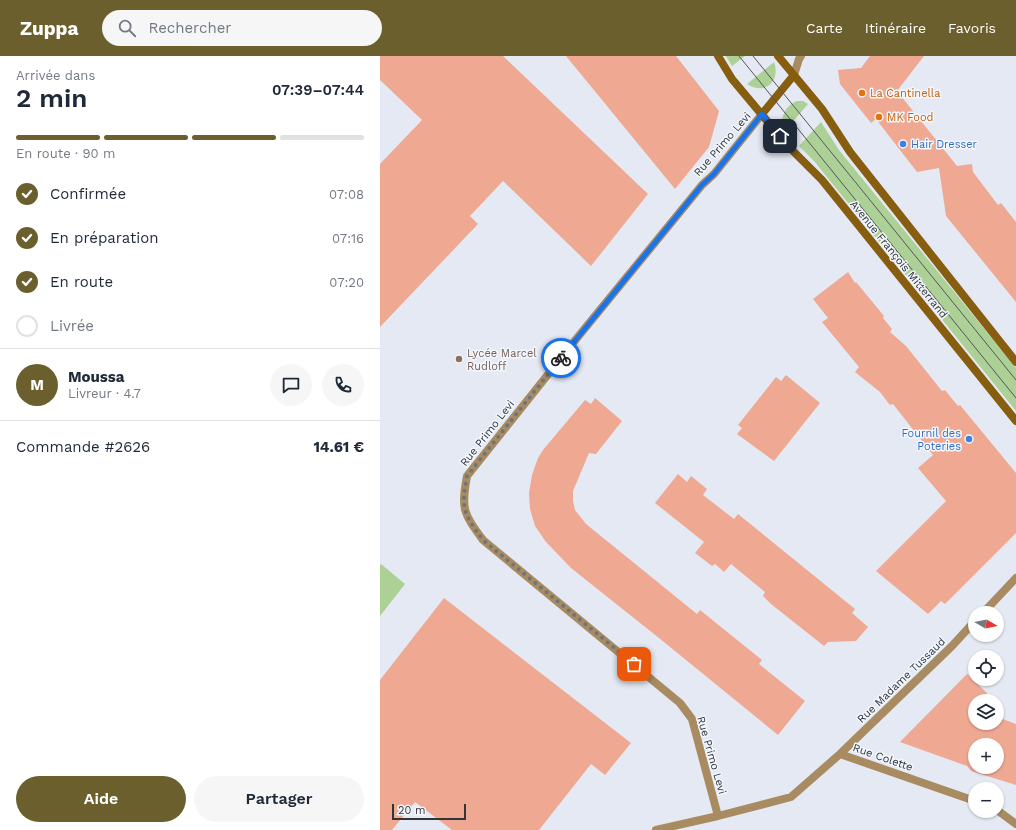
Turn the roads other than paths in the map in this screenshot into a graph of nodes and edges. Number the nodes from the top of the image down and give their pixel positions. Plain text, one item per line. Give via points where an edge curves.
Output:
1 (718, 56) edge
2 (778, 56) edge
3 (801, 56) edge
4 (794, 75) junction
5 (762, 114) junction
6 (1016, 362) edge
7 (1016, 421) edge
8 (1016, 578) edge
9 (990, 606) edge
10 (968, 629) edge
11 (840, 754) junction
12 (968, 799) edge
13 (1004, 815) edge
14 (718, 816) junction
15 (1016, 824) edge
16 (656, 830) edge

1 - 5 street, Avenue François Mitterrand via 732,79
2 - 4 street
3 - 4 street
4 - 5 street
4 - 6 street via 822,109 850,152
5 - 7 street, Avenue François Mitterrand via 822,180
5 - 14 street, Rue Primo Levi via 615,291 467,476 463,496 468,520 483,540 680,703 692,719
8 - 9 street
10 - 11 street, Rue Madame Tussaud
11 - 12 street, Rue Colette
11 - 14 street, Rue Colette via 791,797
13 - 15 street
14 - 16 street, Rue Colette

